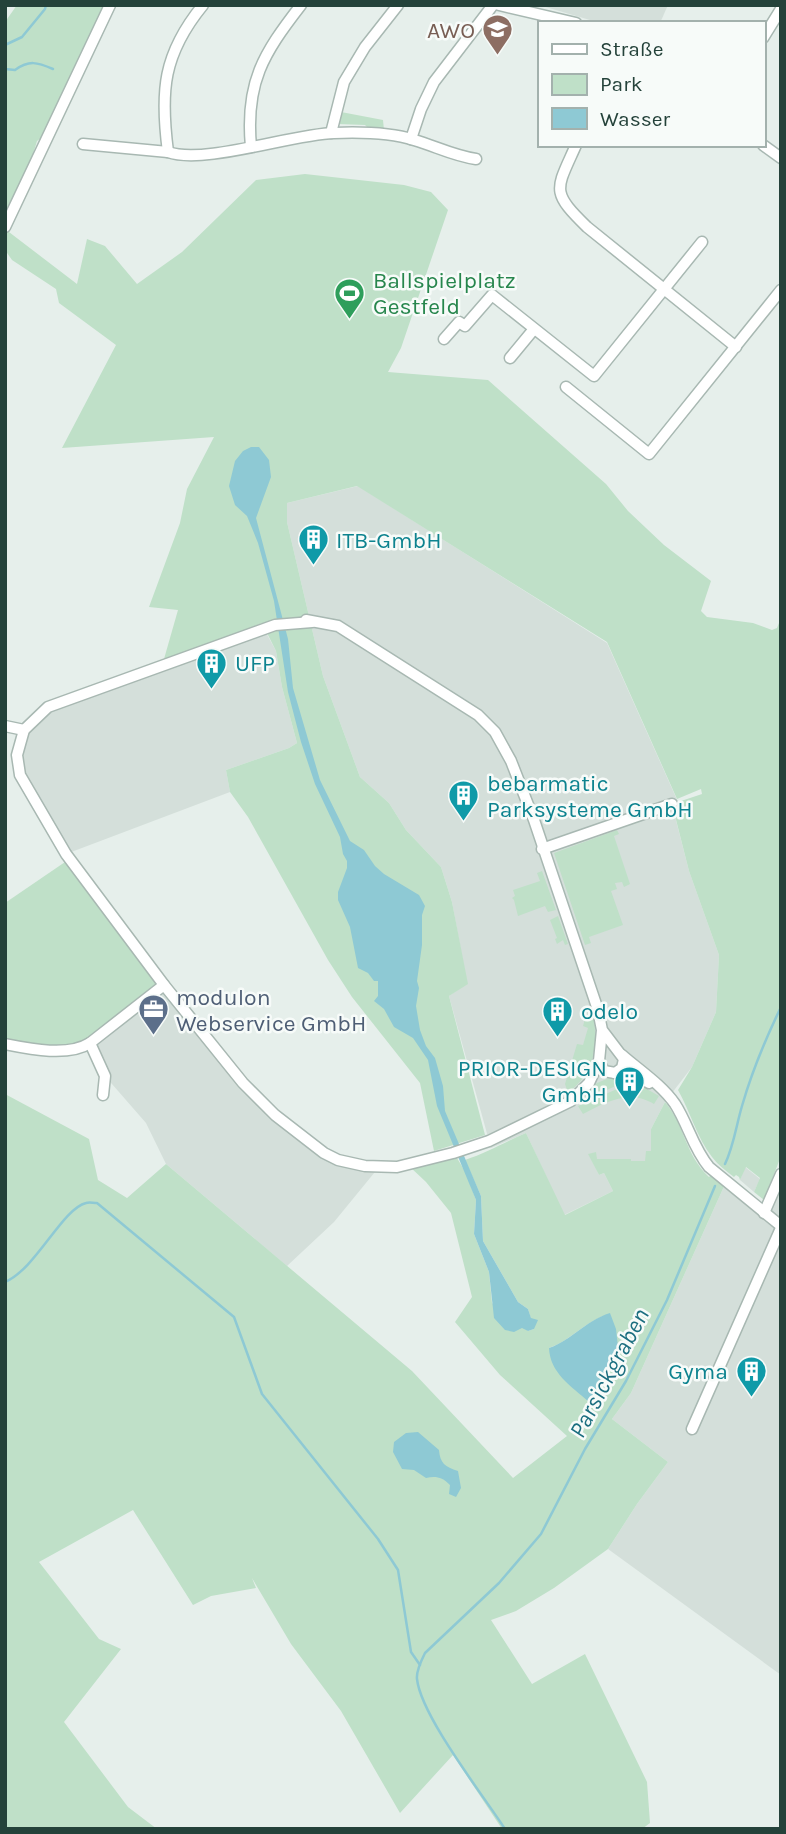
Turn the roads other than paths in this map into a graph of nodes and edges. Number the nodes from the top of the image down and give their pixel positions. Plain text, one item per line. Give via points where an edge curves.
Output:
1 (110, 5) edge
2 (204, 5) edge
3 (301, 5) edge
4 (398, 5) edge
5 (493, 5) edge
6 (499, 5) edge
7 (781, 9) edge
8 (567, 21) edge
9 (765, 35) edge
10 (331, 133) junction
11 (411, 139) junction
12 (83, 144) dead end
13 (765, 146) edge
14 (251, 147) junction
15 (575, 147) edge
16 (168, 152) junction
17 (781, 158) edge
18 (476, 159) dead end
19 (5, 227) edge
20 (702, 242) dead end
21 (663, 290) junction
22 (781, 290) edge
23 (534, 329) junction
24 (444, 340) dead end
25 (736, 347) junction
26 (510, 358) dead end
27 (566, 387) dead end
28 (5, 726) edge
29 (24, 730) junction
30 (672, 804) dead end
31 (542, 849) junction
32 (164, 985) junction
33 (602, 1030) junction
34 (90, 1043) junction
35 (5, 1044) edge
36 (620, 1053) junction
37 (600, 1058) junction
38 (613, 1073) junction
39 (589, 1083) junction
40 (662, 1090) junction
41 (103, 1095) dead end
42 (781, 1174) edge
43 (764, 1213) junction
44 (781, 1227) edge
45 (692, 1429) dead end

1 - 19 street
2 - 16 street via 176,48 166,80 163,110
3 - 14 street via 268,51 255,81 248,120
4 - 10 street via 344,82
5 - 11 street via 434,82
6 - 8 street
7 - 9 street
10 - 11 street
10 - 14 street
11 - 18 street
12 - 16 street
13 - 17 street
14 - 16 street via 177,155
15 - 21 street via 558,191 565,206
20 - 21 street
21 - 23 street via 594,376
21 - 25 street
22 - 25 street
23 - 24 street via 492,295 465,326 459,322
23 - 26 street
25 - 27 street via 649,454
28 - 29 street
29 - 31 street via 48,708 275,625 302,618 338,626 478,715 495,732 511,761
29 - 32 street via 17,755 20,775 76,871
30 - 31 street
31 - 33 street
32 - 34 street
32 - 39 street via 253,1095 300,1136 338,1160 397,1167 458,1151 571,1101
33 - 36 street
33 - 37 street
34 - 35 street via 79,1049
34 - 41 street via 105,1076
36 - 37 street via 608,1049
36 - 38 street via 623,1065
36 - 40 street
37 - 38 street via 604,1071
37 - 39 street
38 - 39 street
38 - 40 street via 642,1079
40 - 43 street via 676,1105 699,1156
42 - 43 street
43 - 44 street
44 - 45 street

